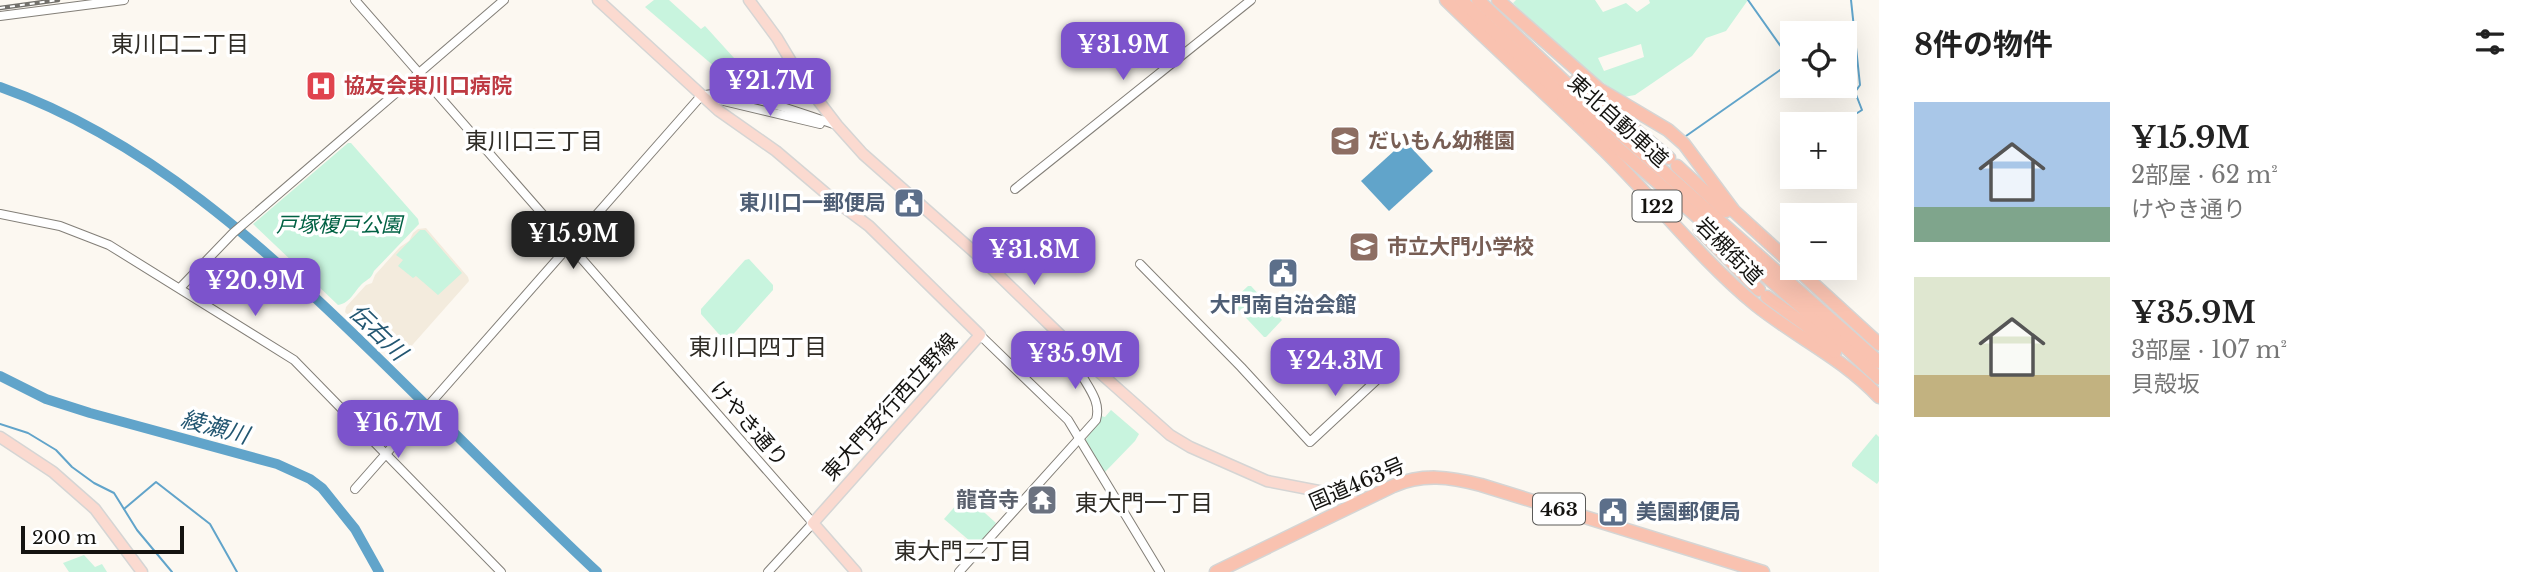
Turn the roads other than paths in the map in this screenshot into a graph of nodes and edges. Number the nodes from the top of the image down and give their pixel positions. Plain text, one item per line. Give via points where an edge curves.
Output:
1 (124, 0) edge
2 (355, 0) edge
3 (504, 0) edge
4 (598, 0) edge
5 (749, 0) edge
6 (1251, 0) edge
7 (1446, 0) edge
8 (1461, 0) edge
9 (1498, 0) edge
10 (1481, 3) edge
11 (0, 16) edge
12 (420, 74) junction
13 (701, 96) junction
14 (837, 125) junction
15 (1014, 188) dead end
16 (1664, 188) junction
17 (0, 215) edge
18 (1754, 231) junction
19 (570, 246) junction
20 (1780, 254) edge
21 (1140, 264) dead end
22 (1809, 280) edge
23 (180, 288) junction
24 (980, 334) junction
25 (1879, 344) edge
26 (1075, 350) junction
27 (1879, 362) edge
28 (1853, 373) junction
29 (1381, 376) dead end
30 (1879, 378) edge
31 (1879, 397) edge
32 (0, 437) edge
33 (1080, 439) junction
34 (385, 453) junction
35 (355, 489) dead end
36 (1356, 503) junction
37 (813, 523) junction
38 (142, 572) edge
39 (501, 572) edge
40 (768, 572) edge
41 (856, 572) edge
42 (959, 572) edge
43 (1160, 572) edge
44 (1216, 572) edge
45 (1763, 572) edge

1 - 11 street
2 - 12 street, けやき通り
3 - 12 street
4 - 13 main road, 東大門安行西立野線
5 - 14 main road
6 - 15 street
7 - 28 highway, 岩槻街道 / 122 via 1605,150 1756,304
8 - 16 highway, 東北自動車道
9 - 18 highway, 岩槻街道 / 122 via 1599,89 1684,144
10 - 18 highway via 1673,162 1743,227
10 - 27 highway, 東北自動車道 via 1602,117
12 - 19 street, けやき通り
12 - 23 street via 235,232
13 - 14 street via 810,123
13 - 19 street
13 - 24 main road, 東大門安行西立野線 via 869,226
14 - 26 main road
16 - 28 highway via 1684,215 1763,294 1807,326
16 - 30 highway, 東北自動車道
17 - 23 street via 95,238
18 - 20 highway, 岩槻街道 / 122
19 - 34 street
19 - 37 street, けやき通り
21 - 29 street via 1310,442
22 - 25 highway, 岩槻街道
23 - 34 street via 294,360
24 - 33 street via 1054,405
24 - 37 main road, 東大門安行西立野線
26 - 33 street via 1075,360 1098,408 1096,421
26 - 36 main road via 1164,430 1190,447 1267,481 1350,497
28 - 31 highway, 岩槻街道 / 122
32 - 38 main road via 52,472 95,509
33 - 42 street
33 - 43 street
34 - 35 street
34 - 39 street
36 - 44 highway, 国道463号 / 463
36 - 45 highway, 国道463号 / 463 via 1416,478 1460,480
37 - 40 street
37 - 41 main road

